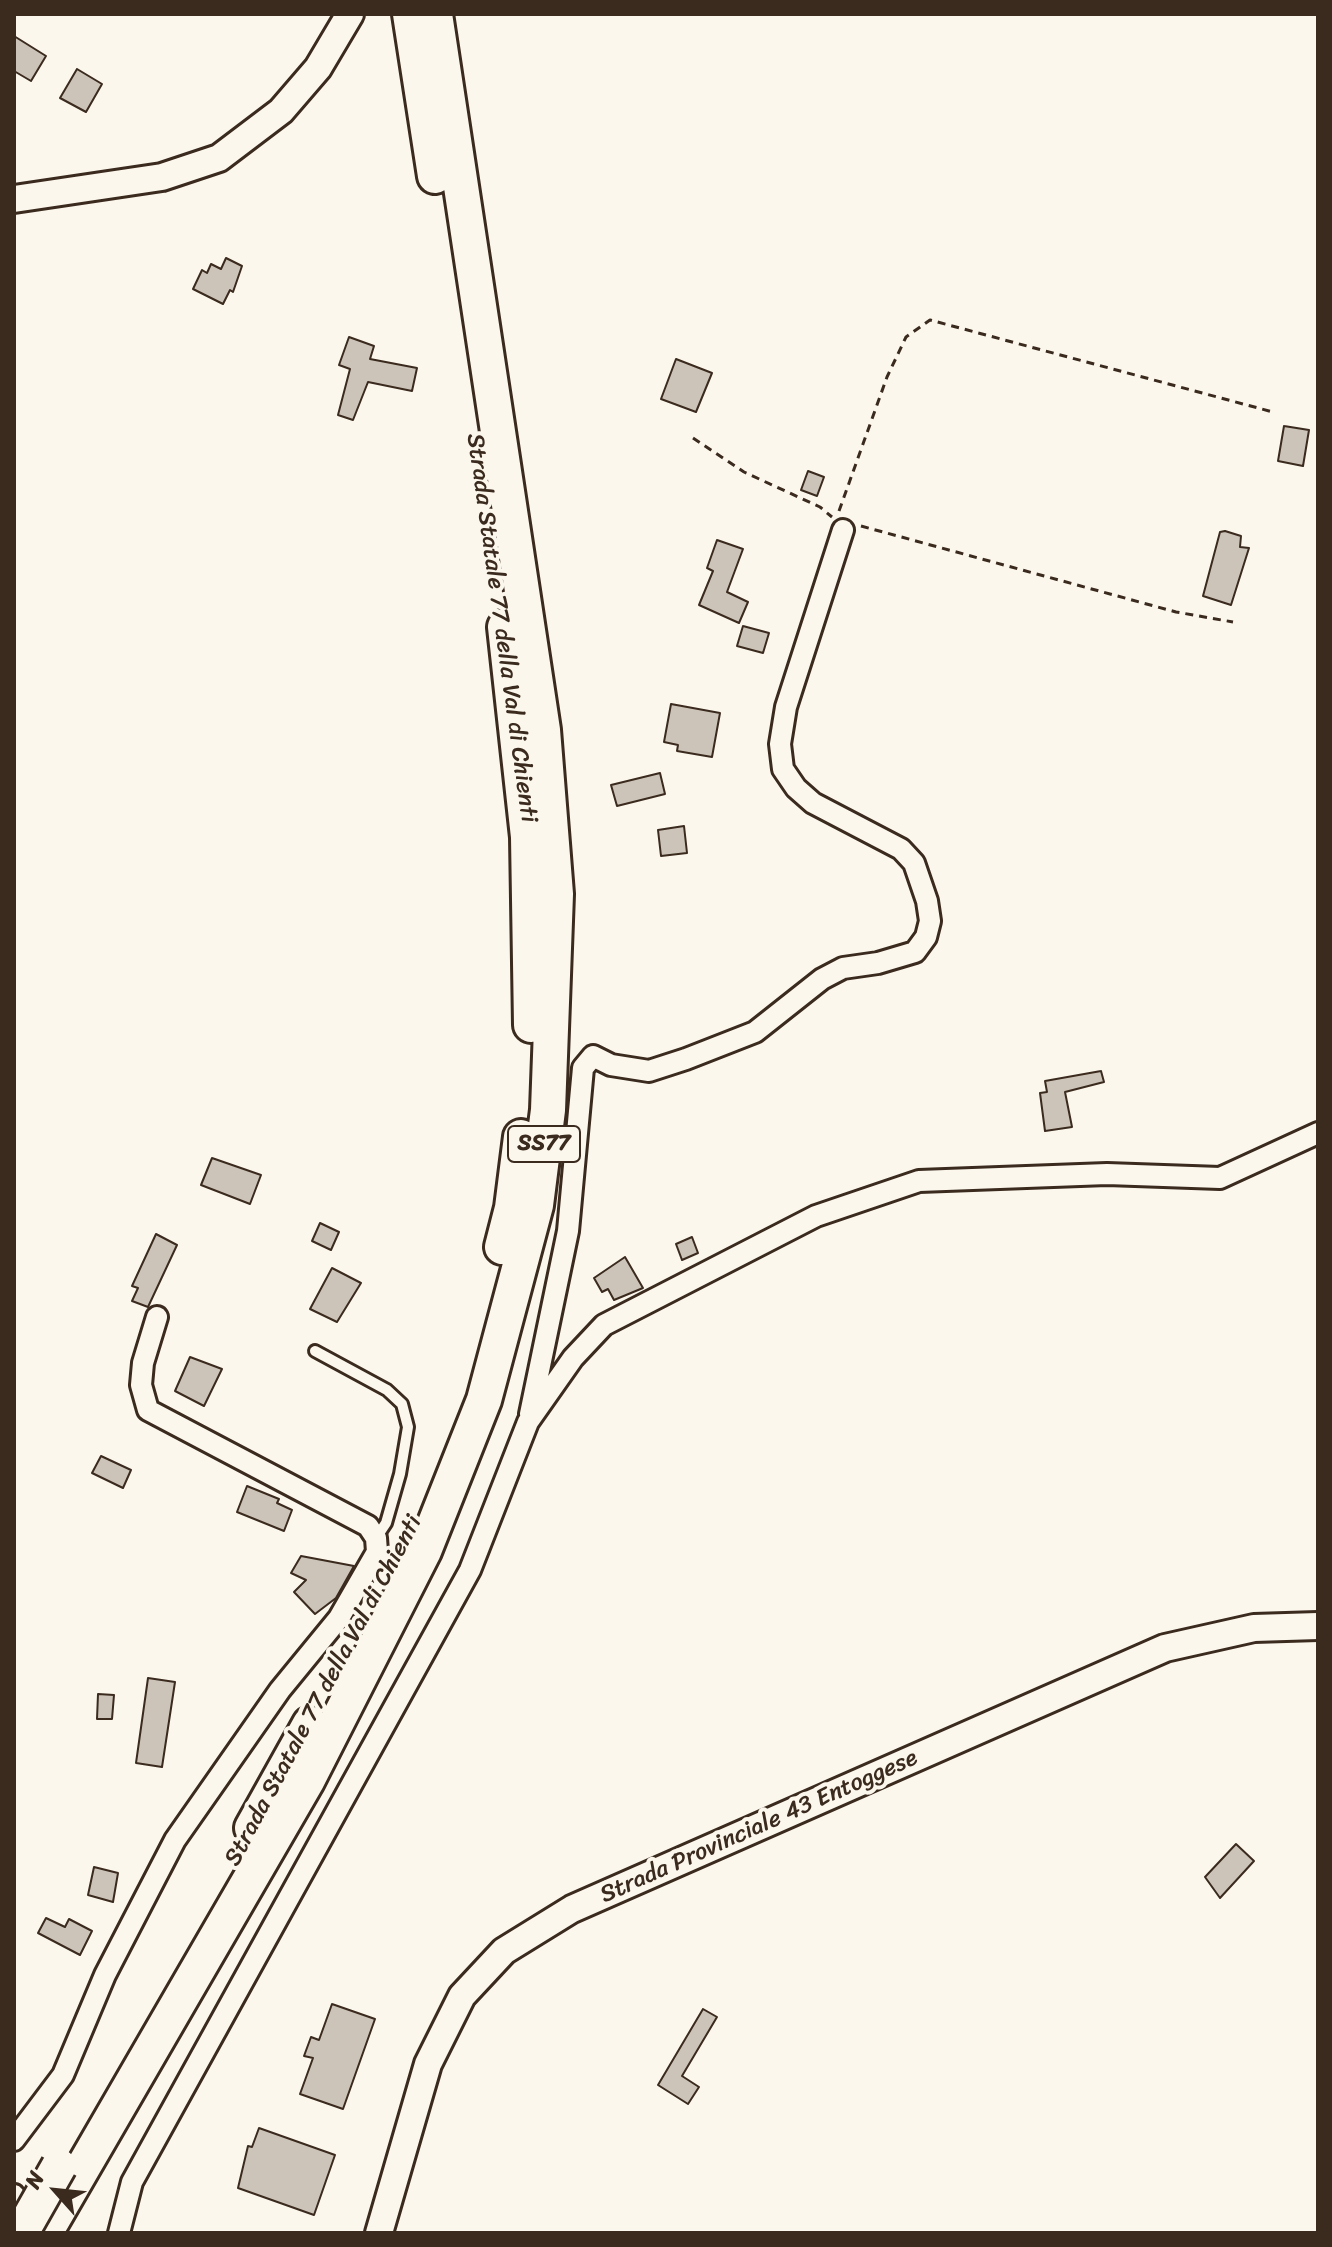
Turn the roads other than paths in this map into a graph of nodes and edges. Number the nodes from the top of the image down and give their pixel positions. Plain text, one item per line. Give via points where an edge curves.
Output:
1 (350, 14) edge
2 (410, 14) edge
3 (435, 14) edge
4 (14, 199) edge
5 (843, 530) road end
6 (1318, 1133) edge
7 (157, 1317) dead end
8 (315, 1351) dead end
9 (528, 1422) junction
10 (376, 1538) junction
11 (1318, 1626) edge
12 (14, 2140) edge
13 (68, 2170) junction
14 (14, 2195) edge
15 (21, 2233) edge
16 (44, 2233) edge
17 (119, 2233) edge
18 (379, 2233) edge

1 - 4 street via 318,68 281,111 219,158 162,177
2 - 13 highway, Strada Statale 77 della Val di Chienti / SS77 via 508,650 528,837 531,1024 512,1208 464,1394 407,1543
3 - 13 highway, Strada Statale 77 della Val di Chienti / SS77 via 543,730 556,894 549,1095 536,1205 484,1400 424,1551 307,1781
5 - 9 street via 786,707 780,744 783,769 813,803 901,849 914,863 927,901 926,937 915,952 843,968 755,1032 686,1059 649,1071 611,1065 593,1056 583,1068 568,1231
6 - 9 street via 1220,1178 1107,1174 919,1181 816,1216 604,1325 573,1358
7 - 10 street via 143,1363 141,1385 148,1410 368,1526
8 - 10 lane via 387,1390 402,1404 408,1427 400,1474 386,1523
9 - 17 street via 470,1570 132,2182
10 - 12 street via 377,1552 339,1618 280,1690 175,1840 105,1975 63,2075
11 - 18 street, Strada Provinciale 43 Entoggese via 1254,1628 1165,1648 572,1909 504,1951 462,1996 428,2064
13 - 15 highway, Strada Statale 77 della Val di Chienti / SS77, bridge
13 - 16 highway, Strada Statale 77 della Val di Chienti / SS77
14 - 16 street

